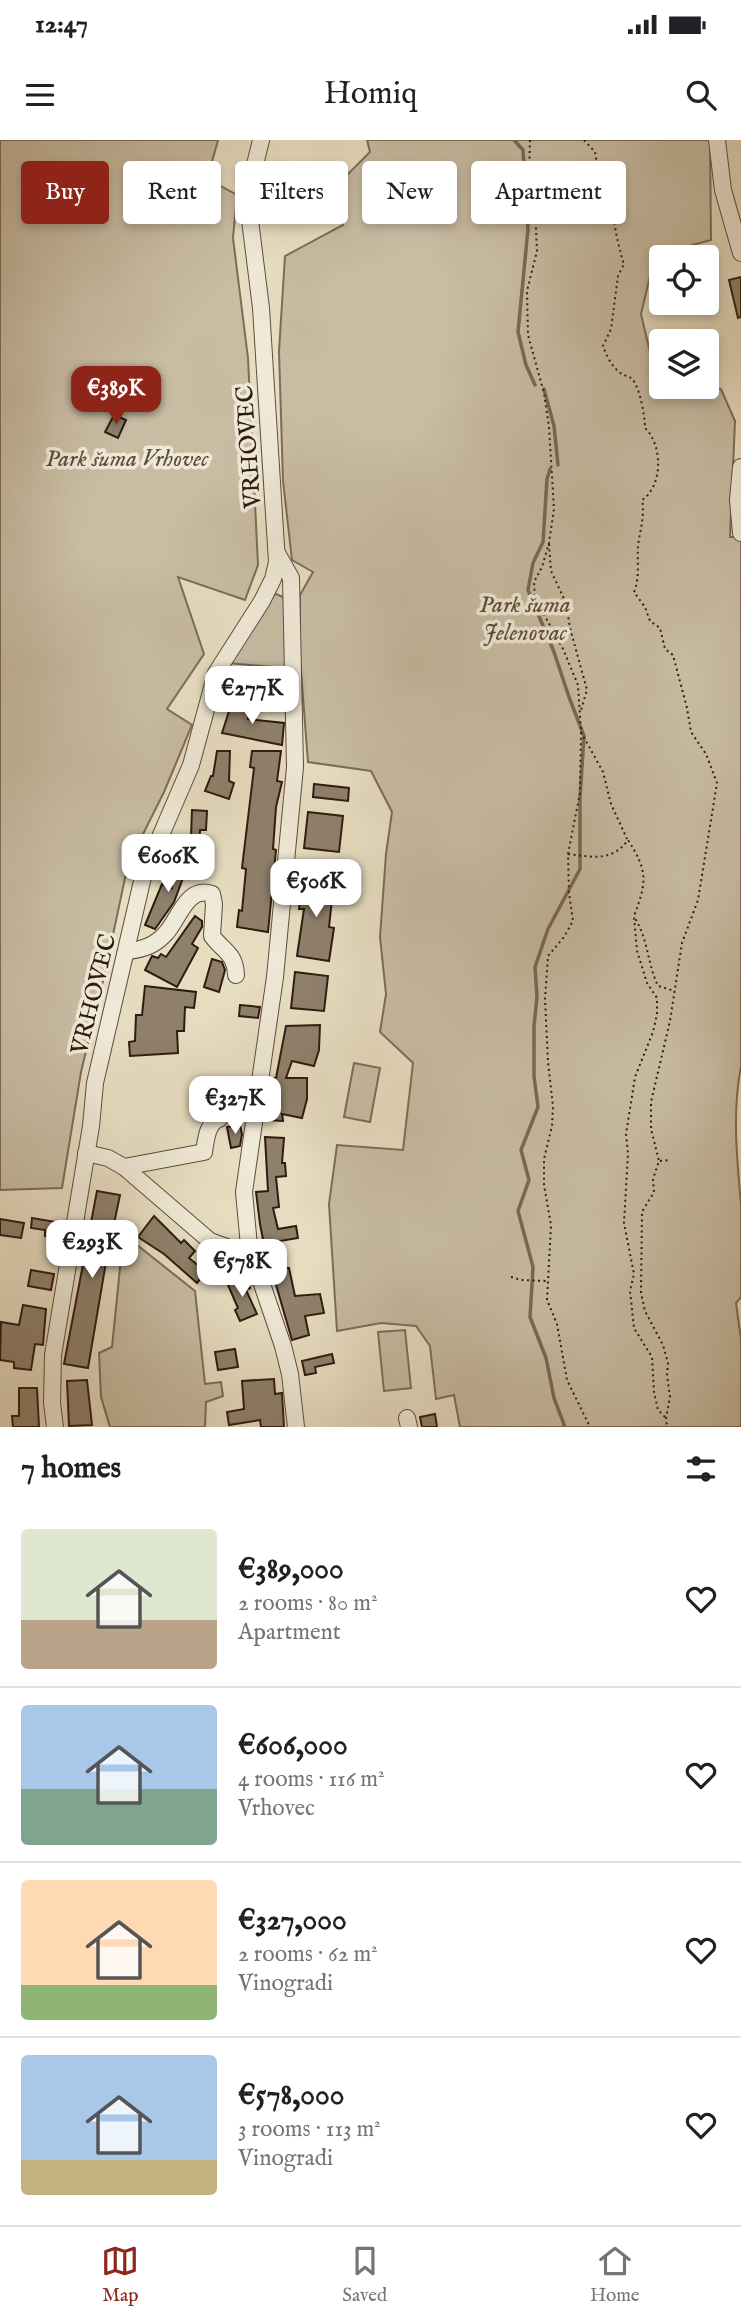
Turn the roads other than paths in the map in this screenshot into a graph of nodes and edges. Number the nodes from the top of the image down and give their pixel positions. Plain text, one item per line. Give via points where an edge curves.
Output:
1 (261, 140) edge
2 (717, 140) edge
3 (256, 161) edge
4 (250, 224) edge
5 (741, 253) edge
6 (741, 467) edge
7 (741, 533) edge
8 (278, 552) junction
9 (271, 585) junction
10 (291, 593) junction
11 (127, 951) junction
12 (236, 975) dead end
13 (219, 1119) dead end
14 (86, 1153) junction
15 (124, 1167) junction
16 (249, 1247) junction
17 (55, 1427) edge
18 (296, 1427) edge

1 - 3 street, VRHOVEC
2 - 5 street via 723,190
4 - 8 street, VRHOVEC
6 - 7 street
8 - 9 street, VRHOVEC
8 - 10 street via 288,569
9 - 10 street via 284,586
9 - 11 street, VRHOVEC via 216,673 191,765 144,877
10 - 16 street via 295,767 275,977 244,1192
11 - 12 street via 140,950 165,935 189,898 197,893 212,894 212,936 231,955
11 - 14 street, VRHOVEC via 97,1069
13 - 15 street via 210,1126 204,1152
14 - 15 street
14 - 17 street, VRHOVEC via 53,1355
15 - 16 street via 210,1241 232,1249
16 - 18 street via 290,1374

